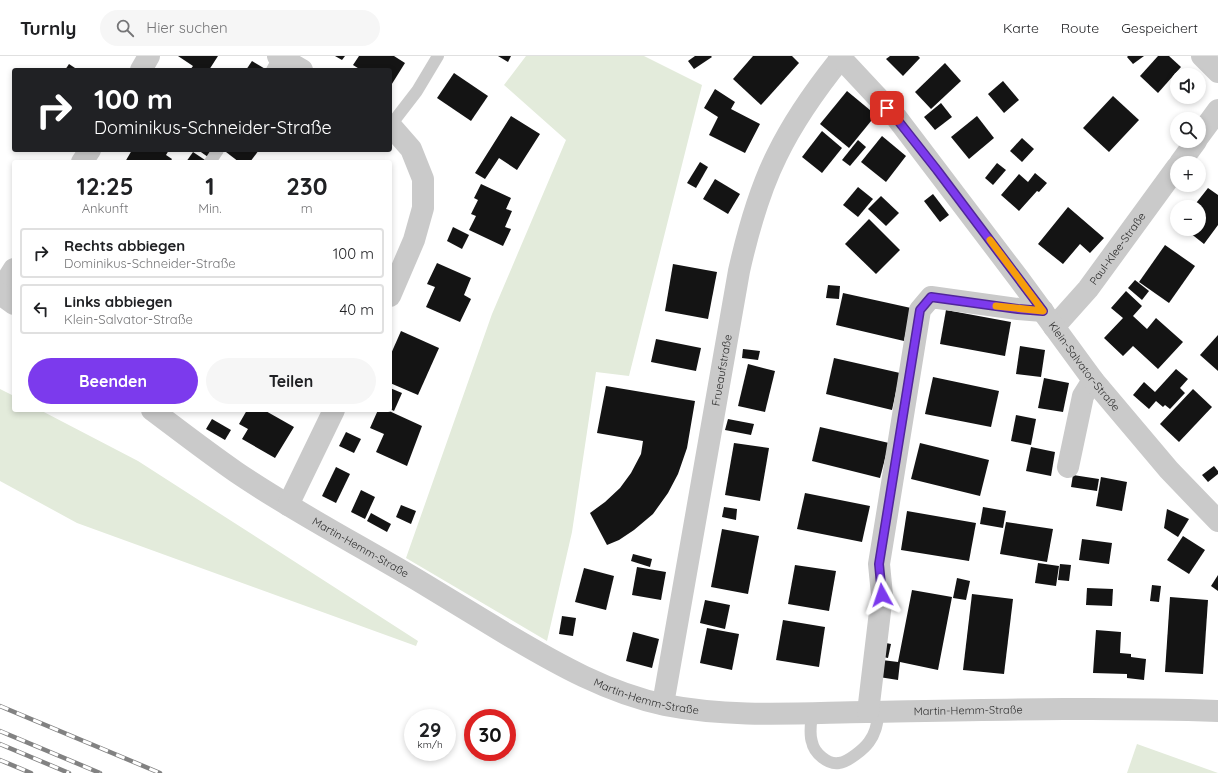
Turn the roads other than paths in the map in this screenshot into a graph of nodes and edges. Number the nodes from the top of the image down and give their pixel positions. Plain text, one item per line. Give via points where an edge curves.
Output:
1 (150, 56) edge
2 (438, 56) edge
3 (1202, 56) edge
4 (840, 57) edge
5 (276, 61) edge
6 (142, 68) edge
7 (296, 68) edge
8 (1218, 72) edge
9 (1218, 110) edge
10 (392, 122) edge
11 (1206, 126) edge
12 (392, 127) edge
13 (1170, 177) edge
14 (12, 272) edge
15 (392, 291) edge
16 (0, 292) edge
17 (12, 302) edge
18 (1048, 319) junction
19 (1093, 380) junction
20 (155, 412) edge
21 (333, 412) edge
22 (1068, 467) dead end
23 (288, 505) junction
24 (1218, 521) edge
25 (663, 704) junction
26 (1218, 711) edge
27 (874, 712) junction
28 (812, 714) junction
29 (829, 767) edge

1 - 6 street
2 - 10 lane via 417,91
3 - 8 street
4 - 18 street, Klein-Salvator-Straße via 896,118
4 - 25 street, Frueaufstraße via 794,122 776,156 749,229 738,271
5 - 7 street
9 - 11 street
12 - 15 street via 411,149 423,179 423,208 414,240
13 - 18 street, Paul-Klee-Straße via 1088,289
14 - 16 street
16 - 17 street
18 - 19 street, Klein-Salvator-Straße
18 - 27 street via 1018,309 931,297 920,310 879,564 882,595
19 - 22 street via 1083,396
19 - 24 street, Klein-Salvator-Straße via 1169,470
20 - 23 street, Martin-Hemm-Straße via 236,472
21 - 23 street
23 - 25 street, Martin-Hemm-Straße via 549,659 583,677
25 - 28 street, Martin-Hemm-Straße via 705,711
26 - 27 street, Martin-Hemm-Straße via 1057,709
27 - 28 street, Martin-Hemm-Straße
27 - 29 lane via 876,729 869,742 850,758
28 - 29 lane via 812,743

